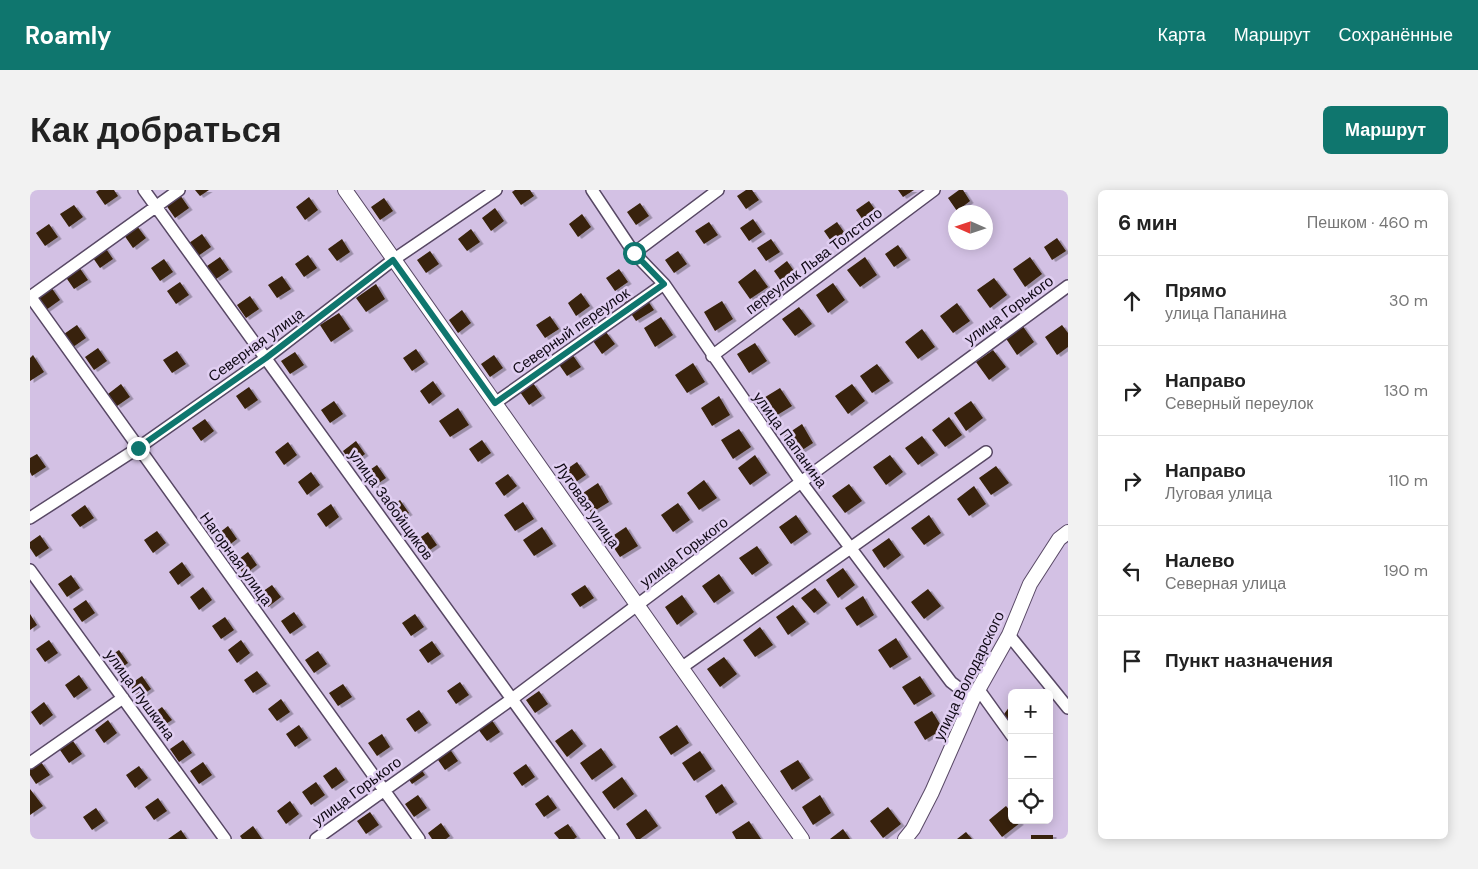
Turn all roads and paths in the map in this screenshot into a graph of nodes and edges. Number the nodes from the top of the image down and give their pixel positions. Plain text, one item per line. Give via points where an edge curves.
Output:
1 (144, 190) edge
2 (179, 190) edge
3 (344, 190) edge
4 (496, 190) edge
5 (592, 190) edge
6 (718, 190) edge
7 (934, 190) edge
8 (156, 206) junction
9 (634, 253) junction
10 (393, 260) junction
11 (664, 284) junction
12 (1068, 286) edge
13 (30, 296) edge
14 (712, 356) junction
15 (266, 358) junction
16 (495, 403) junction
17 (138, 448) junction
18 (986, 452) dead end
19 (801, 482) junction
20 (30, 518) edge
21 (1068, 532) edge
22 (851, 548) junction
23 (30, 570) edge
24 (637, 606) junction
25 (1009, 635) junction
26 (681, 668) junction
27 (976, 695) junction
28 (123, 698) junction
29 (512, 698) junction
30 (1068, 708) edge
31 (1010, 734) edge
32 (30, 763) edge
33 (383, 790) junction
34 (225, 839) edge
35 (316, 839) edge
36 (419, 839) edge
37 (613, 839) edge
38 (802, 839) edge
39 (905, 839) edge

1 - 8 street, улица Забойщиков
2 - 8 street
3 - 10 main road, Луговая улица
4 - 10 street, Северная улица
5 - 9 street, улица Папанина
6 - 9 street
7 - 14 street, переулок Льва Толстого
8 - 13 street
8 - 15 street, улица Забойщиков
9 - 11 street, улица Папанина
10 - 15 street, Северная улица
10 - 16 main road, Луговая улица
11 - 14 street, улица Папанина
11 - 16 street, Северный переулок
12 - 19 street, улица Горького
13 - 17 street, Нагорная улица
14 - 19 street, улица Папанина
15 - 17 street, Северная улица
15 - 29 street, улица Забойщиков
16 - 24 main road, Луговая улица
17 - 20 street, Северная улица
17 - 33 street, Нагорная улица
18 - 22 street
19 - 22 street, улица Папанина
19 - 24 street, улица Горького
21 - 25 main road, улица Володарского via 1059,539 1030,584
22 - 26 street
22 - 27 street, улица Папанина via 951,682
23 - 28 street, улица Пушкина
24 - 26 main road, Луговая улица
24 - 29 street, улица Горького
25 - 27 main road, улица Володарского
25 - 30 street
26 - 38 main road, Луговая улица
27 - 31 street, улица Папанина
27 - 39 main road, улица Володарского via 914,829
28 - 32 street
28 - 34 street, улица Пушкина
29 - 33 street, улица Горького
29 - 37 street, улица Забойщиков
33 - 35 street, улица Горького
33 - 36 street, Нагорная улица

